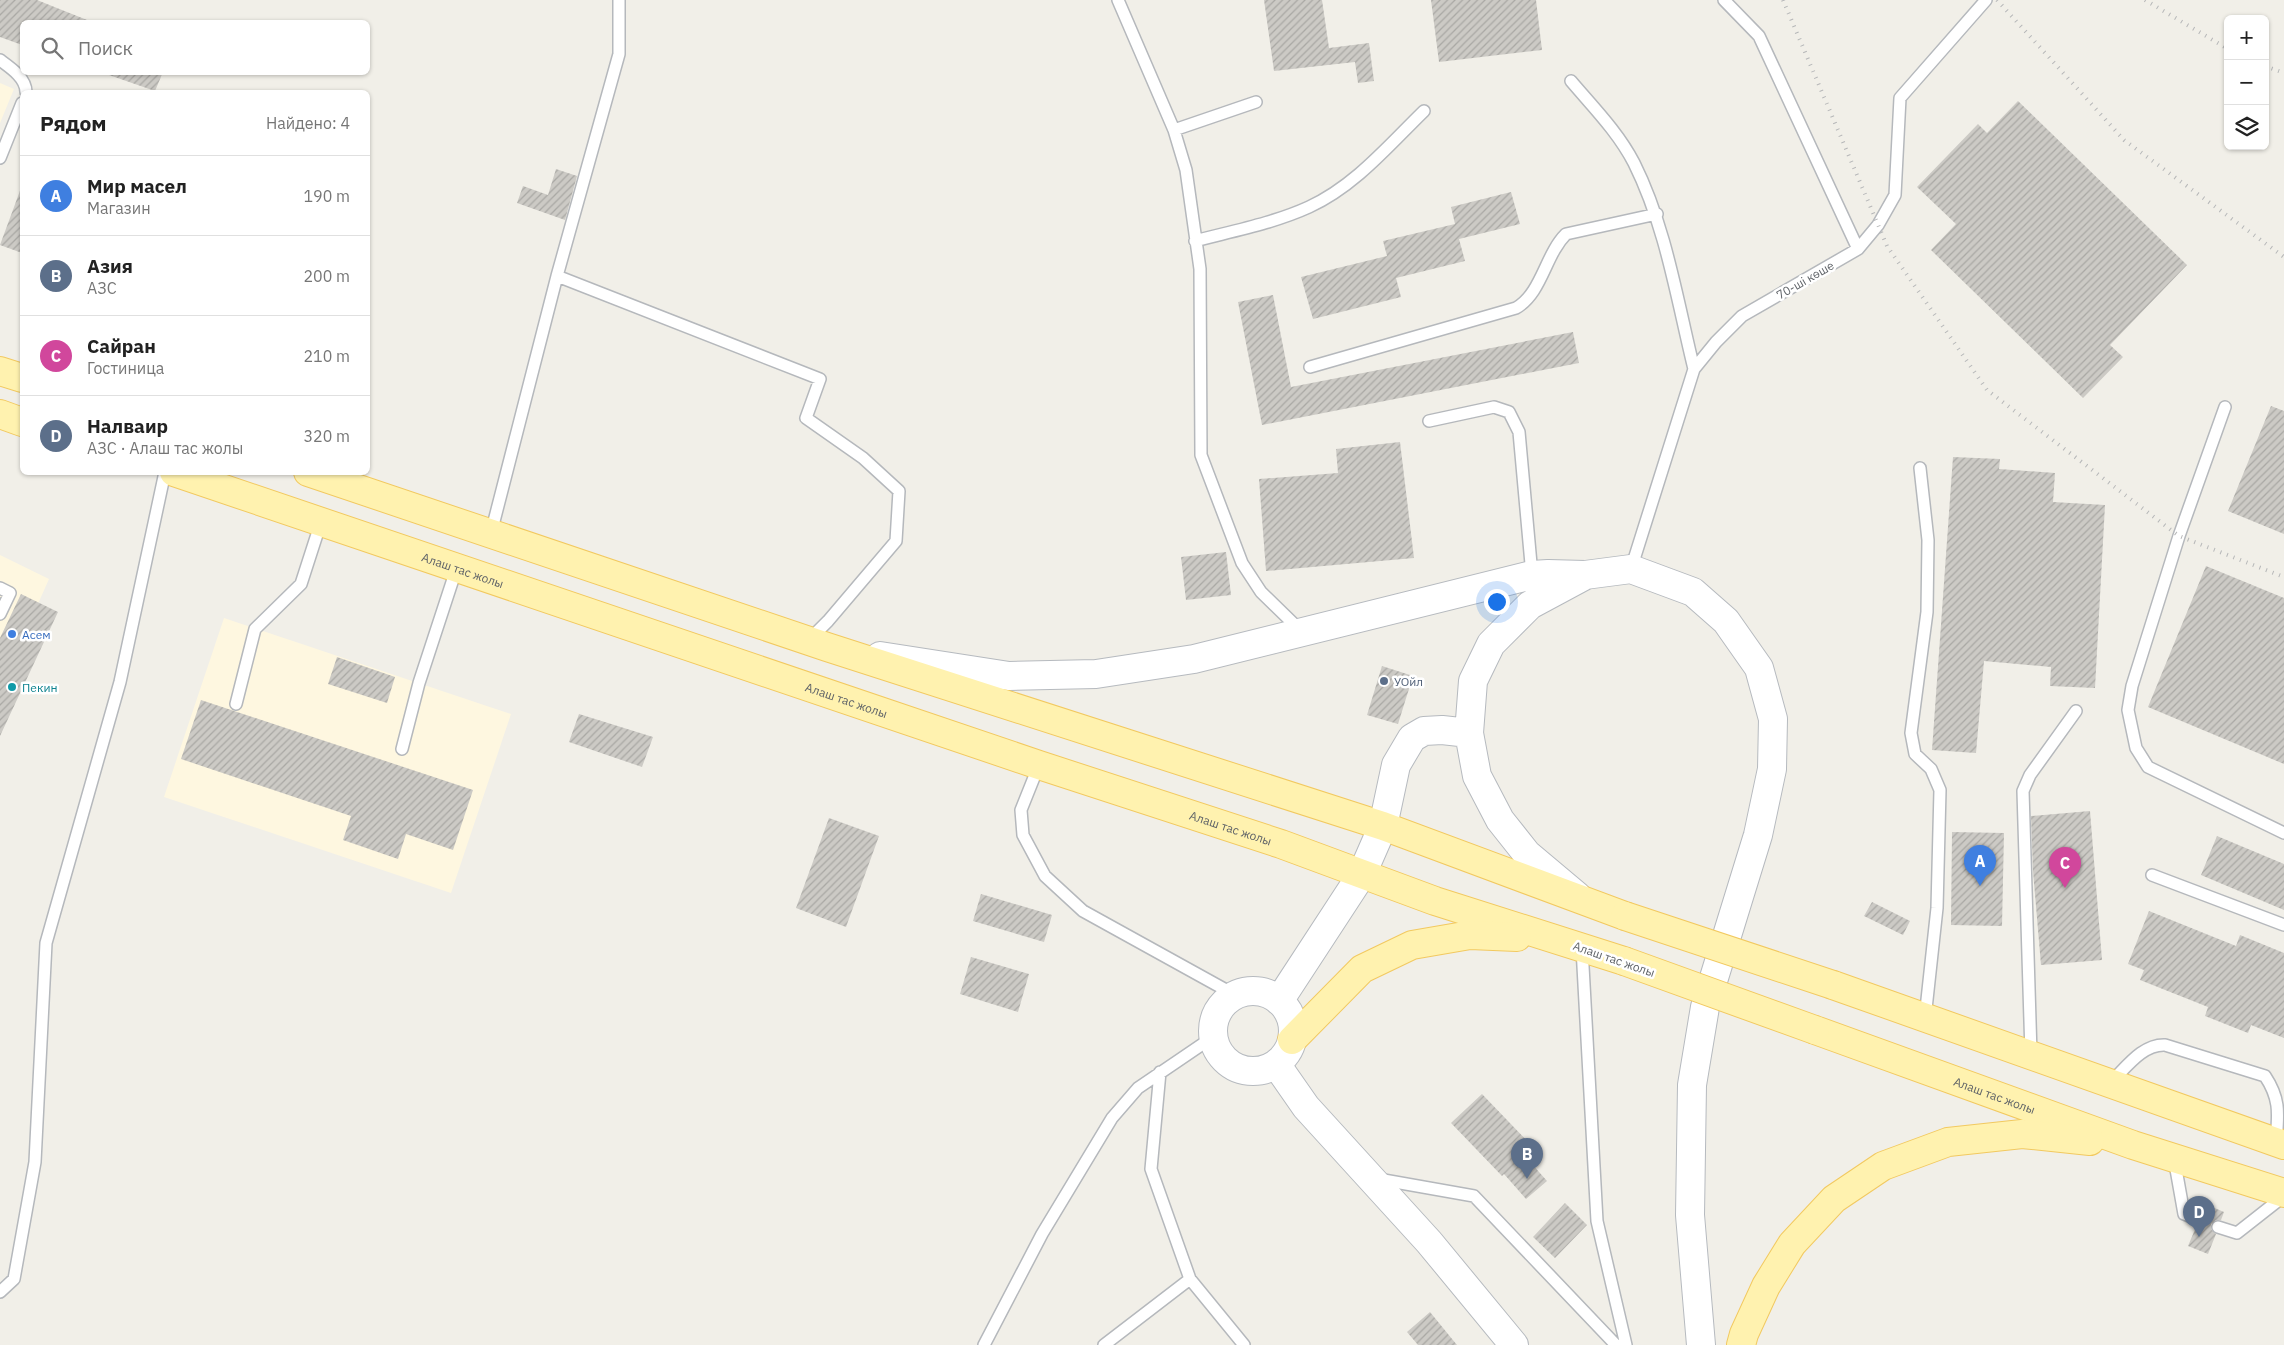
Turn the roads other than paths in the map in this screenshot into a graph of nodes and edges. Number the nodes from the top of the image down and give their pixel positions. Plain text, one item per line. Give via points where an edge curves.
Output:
1 (619, 0) edge
2 (1118, 0) edge
3 (1724, 0) edge
4 (1986, 0) edge
5 (0, 60) edge
6 (1571, 81) dead end
7 (26, 90) edge
8 (1256, 102) dead end
9 (20, 108) edge
10 (1424, 112) dead end
11 (1174, 130) junction
12 (0, 158) edge
13 (1656, 214) junction
14 (1195, 241) junction
15 (1858, 249) junction
16 (557, 276) junction
17 (1310, 367) dead end
18 (1694, 369) junction
19 (0, 371) edge
20 (20, 377) edge
21 (2226, 407) dead end
22 (0, 414) edge
23 (20, 421) edge
24 (1429, 421) dead end
25 (1920, 468) dead end
26 (164, 475) edge
27 (183, 475) edge
28 (317, 475) edge
29 (321, 522) junction
30 (491, 533) junction
31 (458, 567) junction
32 (1630, 569) junction
33 (1532, 575) junction
34 (1586, 575) junction
35 (0, 588) edge
36 (0, 614) edge
37 (1301, 632) junction
38 (818, 644) junction
39 (236, 704) dead end
40 (2076, 711) dead end
41 (1469, 733) junction
42 (402, 749) dead end
43 (1040, 765) junction
44 (1382, 826) junction
45 (2284, 833) edge
46 (1362, 874) junction
47 (2152, 875) dead end
48 (1577, 896) junction
49 (2284, 925) edge
50 (1556, 939) junction
51 (1582, 948) junction
52 (1235, 995) junction
53 (1279, 1001) junction
54 (1925, 1018) junction
55 (1213, 1037) junction
56 (1292, 1040) junction
57 (2031, 1056) junction
58 (1276, 1064) junction
59 (1160, 1072) junction
60 (2110, 1083) junction
61 (2280, 1144) edge
62 (2134, 1145) junction
63 (2174, 1157) junction
64 (1369, 1177) junction
65 (2284, 1194) edge
66 (2199, 1220) dead end
67 (2218, 1227) dead end
68 (1190, 1279) junction
69 (0, 1292) edge
70 (984, 1345) edge
71 (1104, 1345) edge
72 (1244, 1345) edge
73 (1514, 1345) edge
74 (1616, 1345) edge
75 (1626, 1345) edge
76 (1701, 1345) edge
77 (1741, 1345) edge

1 - 16 lane via 619,54
2 - 11 lane
3 - 15 lane via 1759,36
4 - 15 lane, 70-ші көше via 1900,98 1895,195
5 - 7 lane via 26,84
6 - 13 lane via 1615,132 1634,162
8 - 11 lane
9 - 12 lane
10 - 14 lane via 1353,180 1310,207
11 - 14 lane via 1186,170
13 - 17 lane via 1566,234 1527,302 1516,308
13 - 18 lane
14 - 37 lane via 1200,269 1201,455 1242,563 1261,592
15 - 18 lane, 70-ші көше via 1742,316
16 - 30 lane
16 - 38 lane via 820,379 806,418 863,458 899,491 896,541 828,621
18 - 32 lane, 70-ші көше
19 - 20 main road
21 - 45 lane via 2179,536 2132,686 2128,710 2136,748 2148,767
22 - 23 main road
24 - 33 lane via 1494,407 1509,412 1519,432
25 - 54 lane via 1928,540 1927,612 1911,733 1914,754 1930,770 1940,790 1937,908
26 - 69 lane via 120,682 46,942 35,1162 14,1279
27 - 29 main road, Алаш тас жолы
28 - 30 main road
29 - 31 main road, Алаш тас жолы
29 - 39 lane via 301,584 255,628
30 - 38 main road
31 - 42 lane via 419,683
31 - 43 main road, Алаш тас жолы
32 - 34 main road
32 - 76 main road via 1693,592 1726,621 1759,668 1773,719 1772,769 1758,835 1705,1008 1692,1085 1690,1215
33 - 34 main road
33 - 37 main road
34 - 41 main road via 1530,605 1491,644 1473,681
35 - 36 lane via 10,593
37 - 38 main road via 1194,659 1096,674 1009,676
38 - 44 main road
40 - 57 lane via 2030,775 2023,791
41 - 44 main road via 1424,731 1412,738 1396,765
41 - 48 main road via 1477,776 1500,820 1527,854
43 - 46 main road, Алаш тас жолы
43 - 52 lane via 1021,810 1023,835 1045,876 1083,911
44 - 46 main road
44 - 48 main road
46 - 50 main road, Алаш тас жолы
46 - 53 main road
47 - 49 lane
48 - 54 main road, bridge via 1625,916
50 - 51 main road, Алаш тас жолы
50 - 56 main road via 1470,935 1412,945 1362,969
51 - 62 main road, Алаш тас жолы, bridge
51 - 75 lane via 1597,1221
52 - 53 main road via 1258,992
52 - 55 main road via 1217,1013
53 - 56 main road via 1291,1019
54 - 57 main road
55 - 58 main road via 1217,1050 1237,1068 1257,1071
55 - 59 lane
56 - 58 main road via 1284,1058
57 - 60 main road
58 - 64 main road via 1306,1107
59 - 68 lane via 1152,1169
59 - 70 lane via 1138,1088 1112,1118 1042,1234
60 - 61 main road
60 - 61 lane via 2154,1045 2165,1045 2265,1076 2274,1090 2278,1106
62 - 63 main road, Алаш тас жолы
62 - 77 main road via 2022,1134 1948,1142 1883,1166 1834,1199 1792,1244 1766,1286
63 - 65 main road, Алаш тас жолы
63 - 66 lane via 2184,1214
64 - 73 main road via 1429,1242
64 - 74 lane via 1474,1196
65 - 67 lane via 2237,1233
68 - 71 lane
68 - 72 lane

